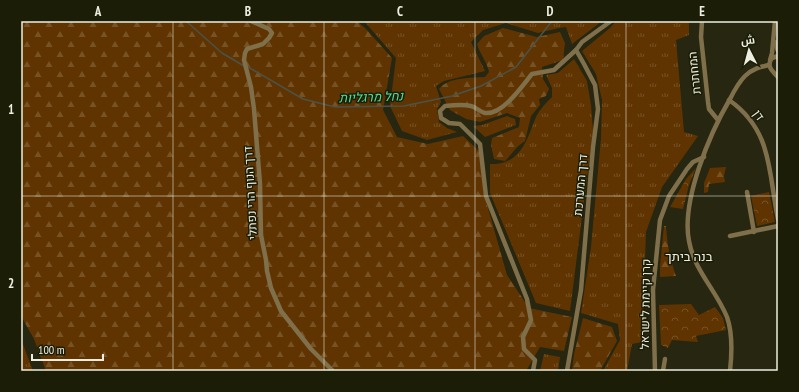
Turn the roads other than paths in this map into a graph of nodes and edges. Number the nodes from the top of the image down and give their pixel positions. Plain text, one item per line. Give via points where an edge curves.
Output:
1 (251, 21) edge
2 (611, 21) edge
3 (702, 21) edge
4 (775, 21) edge
5 (774, 37) junction
6 (576, 50) junction
7 (778, 51) edge
8 (778, 56) edge
9 (770, 60) junction
10 (769, 65) junction
11 (778, 77) edge
12 (729, 100) junction
13 (718, 120) junction
14 (704, 157) junction
15 (746, 192) dead end
16 (778, 219) edge
17 (778, 226) edge
18 (754, 232) junction
19 (730, 236) dead end
20 (664, 359) dead end
21 (333, 371) edge
22 (533, 371) edge
23 (566, 371) edge
24 (654, 371) edge
25 (663, 371) edge
26 (730, 371) edge

1 - 21 street, דרך הנוף הרי נפתלי via 272,32 263,44 247,50 244,60 255,116 259,212 267,272 281,311 311,349
2 - 6 street via 582,42
3 - 13 street, המחתרת via 701,37 709,109
4 - 5 street
5 - 7 street
5 - 9 street
6 - 22 street via 554,70 532,74 500,109 485,112 471,106 455,105 445,106 440,111 441,118 449,123 460,124 480,144 486,196 527,299 531,320 523,337 524,349 535,360
6 - 23 street, דרך המערכת via 594,86 598,109 581,290
8 - 9 street
9 - 10 street
10 - 11 street
10 - 12 street via 749,72
12 - 13 street
12 - 16 street, דן via 749,118 764,144
13 - 14 street
14 - 24 street, קרן קיימת לישראל via 686,169 660,220 653,290
14 - 26 street via 690,203 689,240 696,262 726,317 732,349
15 - 18 street
17 - 18 street
18 - 19 street
20 - 25 street

